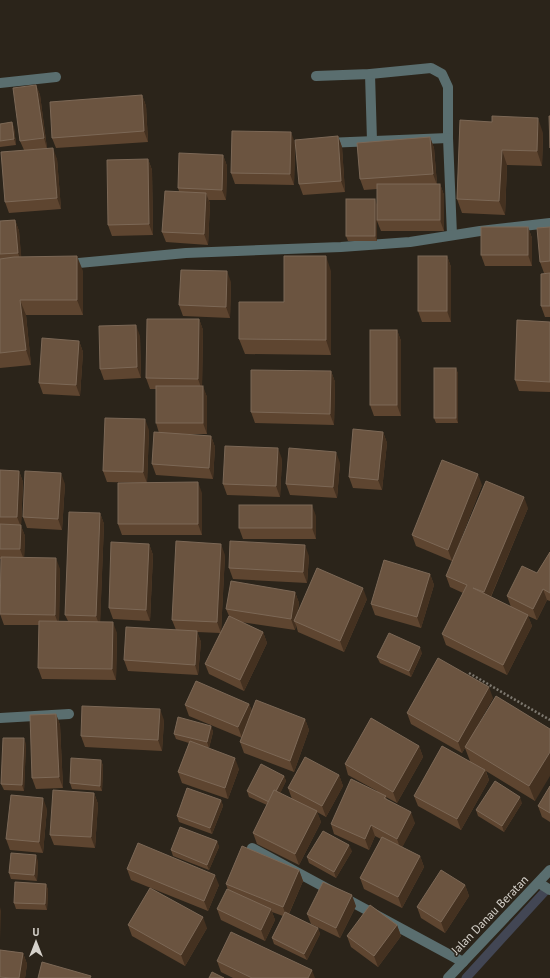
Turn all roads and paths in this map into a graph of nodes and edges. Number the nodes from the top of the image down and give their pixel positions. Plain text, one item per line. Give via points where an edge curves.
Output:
1 (370, 74) junction
2 (316, 76) dead end
3 (56, 77) dead end
4 (0, 83) edge
5 (448, 138) junction
6 (372, 141) junction
7 (314, 143) edge
8 (550, 223) edge
9 (452, 235) junction
10 (60, 265) edge
11 (470, 673) dead end
12 (69, 714) dead end
13 (0, 718) edge
14 (550, 720) edge
15 (252, 848) edge
16 (550, 870) edge
17 (539, 883) junction
18 (550, 890) edge
19 (463, 962) junction
20 (448, 978) edge

1 - 2 street
1 - 5 street via 431,68 442,74 448,87
1 - 6 street
3 - 4 street
5 - 6 street
5 - 9 street
6 - 7 street
8 - 9 street
9 - 10 street via 410,242 186,253
11 - 14 path
12 - 13 street
15 - 19 street
16 - 17 street, Jalan Danau Beratan
17 - 18 street
17 - 19 street, Jalan Danau Beratan
19 - 20 street, Jalan Danau Beratan

